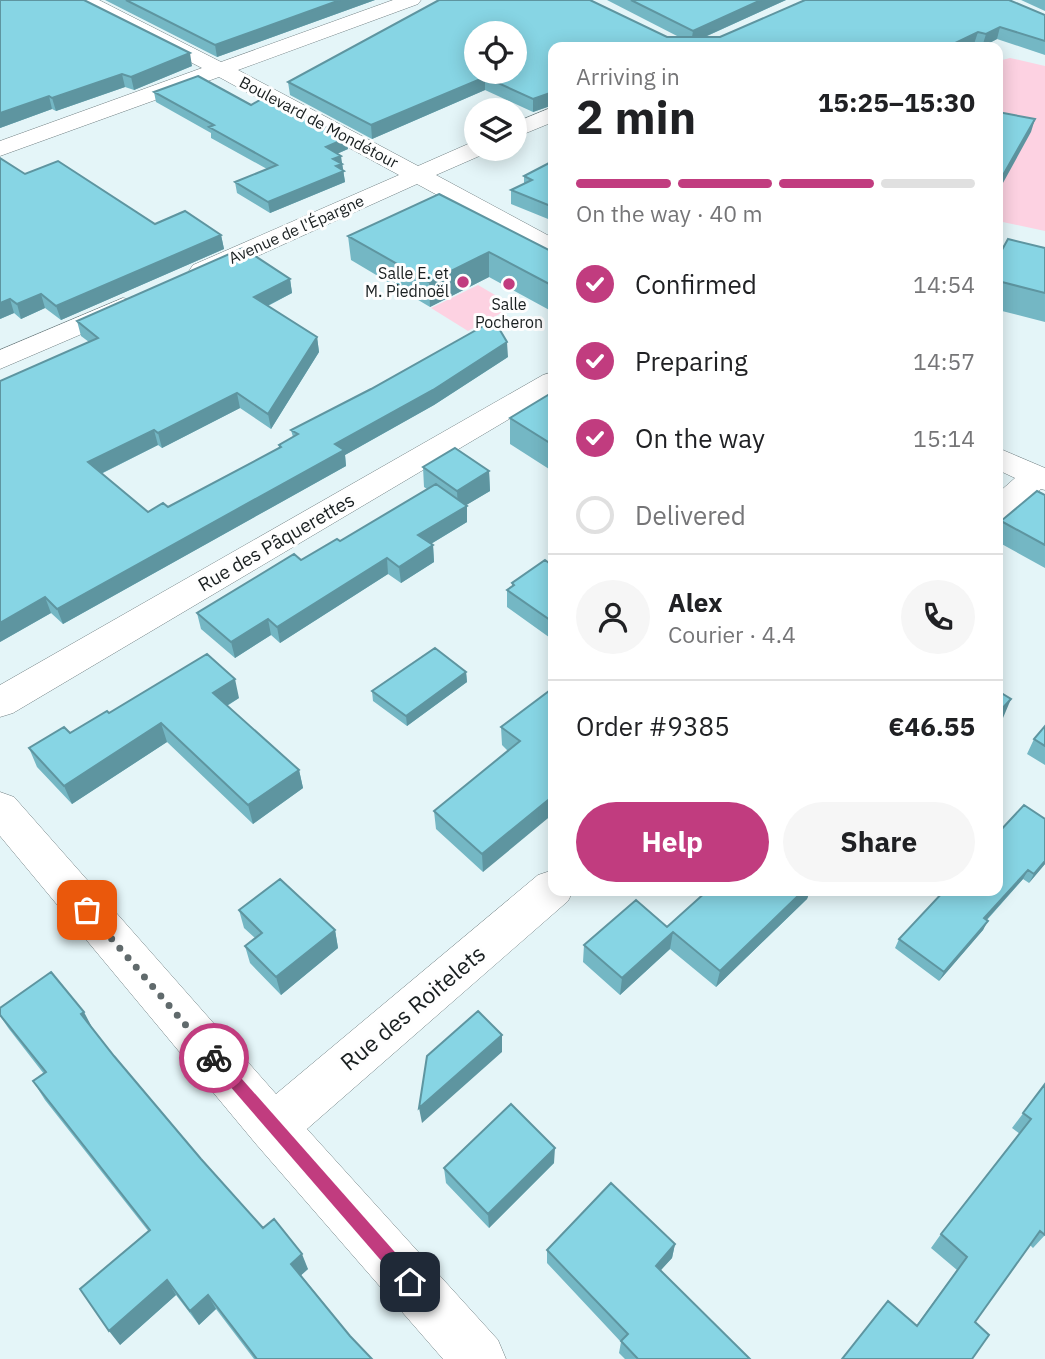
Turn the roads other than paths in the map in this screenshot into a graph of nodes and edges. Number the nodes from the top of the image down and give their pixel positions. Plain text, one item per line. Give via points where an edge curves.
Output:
1 (84, 0) edge
2 (411, 0) edge
3 (220, 69) junction
4 (548, 116) edge
5 (527, 125) edge
6 (0, 149) edge
7 (464, 154) edge
8 (417, 175) junction
9 (548, 245) edge
10 (177, 282) edge
11 (152, 293) edge
12 (0, 360) edge
13 (548, 384) edge
14 (1003, 460) edge
15 (1041, 478) edge
16 (1003, 506) edge
17 (0, 703) edge
18 (0, 808) edge
19 (548, 892) edge
20 (273, 1127) junction
21 (479, 1359) edge

1 - 3 street, Boulevard de Mondétour
2 - 3 street
3 - 6 street
3 - 8 street, Boulevard de Mondétour
4 - 5 street
7 - 8 street, Avenue de l'Épargne
8 - 9 street, Boulevard de Mondétour
8 - 10 street, Avenue de l'Épargne
11 - 12 street
13 - 17 street, Rue des Pâquerettes
14 - 15 street
15 - 16 street
18 - 20 street
19 - 20 street, Rue des Roitelets
20 - 21 street

